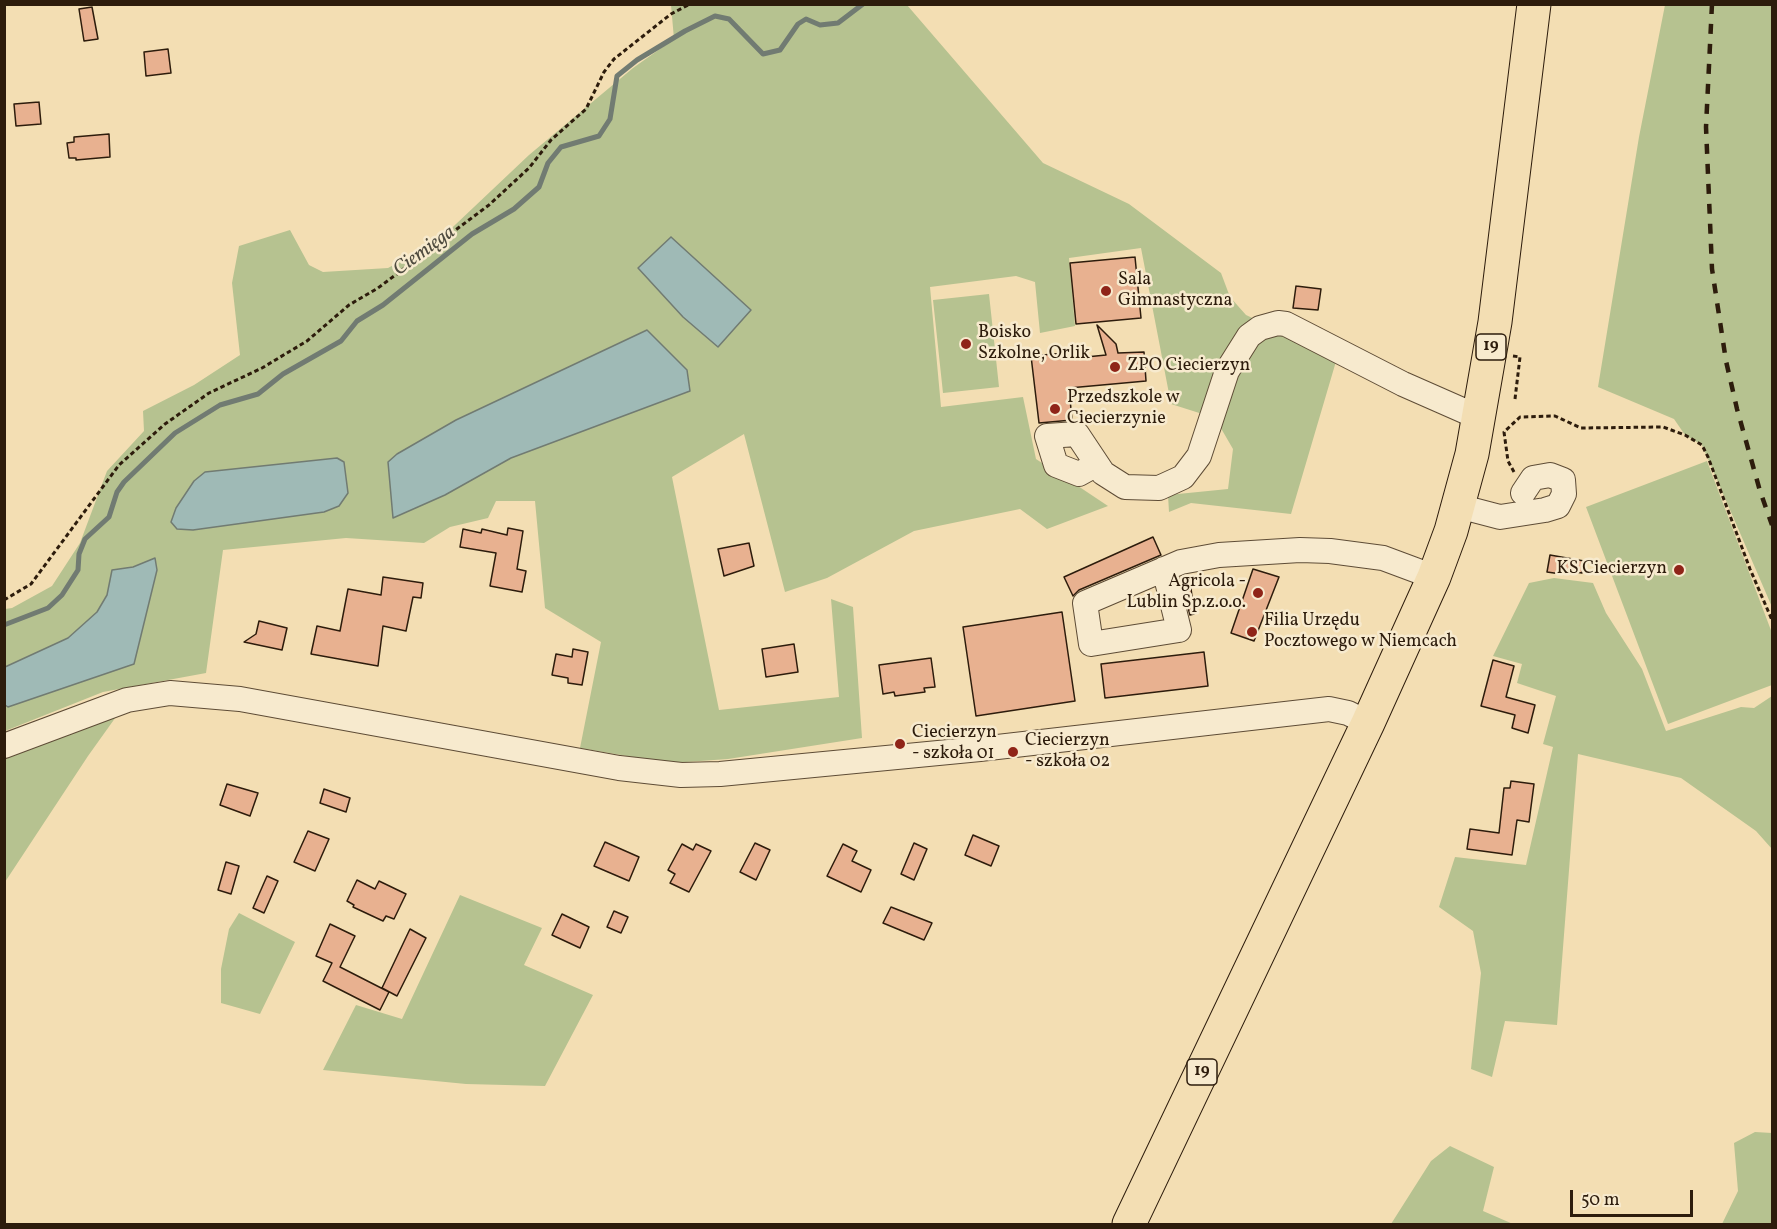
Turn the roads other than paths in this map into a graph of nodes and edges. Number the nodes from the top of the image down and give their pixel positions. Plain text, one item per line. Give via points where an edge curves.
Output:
1 (1534, 4) edge
2 (1478, 417) junction
3 (1097, 464) dead end
4 (1522, 496) road end
5 (1458, 506) junction
6 (1164, 569) dead end
7 (1434, 577) junction
8 (1368, 723) junction
9 (4, 746) edge
10 (1129, 1224) edge

1 - 2 highway, 19 via 1495,322
2 - 3 street via 1286,324 1273,324 1249,336 1227,370 1199,456 1183,477 1159,488 1125,487 1103,473
2 - 5 highway, 19
4 - 5 street via 1500,517
5 - 7 highway, 19
6 - 7 street via 1219,555 1300,550 1383,558
7 - 8 highway, 19
8 - 9 street via 1329,709 980,749 681,775 619,768 240,699 170,693 127,700
8 - 10 highway, 19

